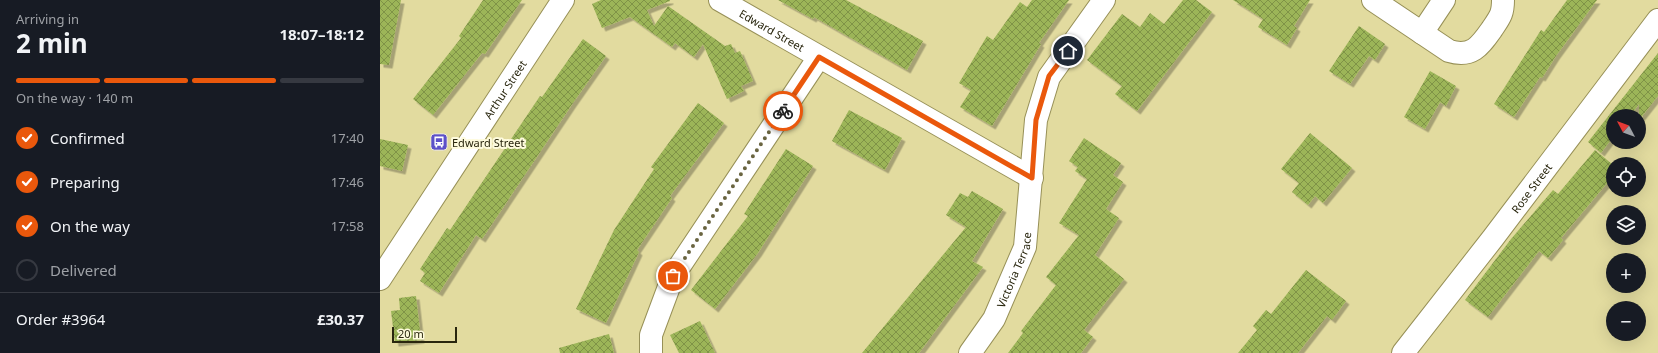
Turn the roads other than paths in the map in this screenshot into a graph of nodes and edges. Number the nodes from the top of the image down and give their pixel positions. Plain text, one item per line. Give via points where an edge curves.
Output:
1 (563, 0) edge
2 (720, 0) edge
3 (1104, 0) edge
4 (1373, 0) edge
5 (1444, 0) edge
6 (1503, 0) edge
7 (1658, 20) edge
8 (1422, 33) junction
9 (819, 57) junction
10 (1032, 178) junction
11 (380, 280) edge
12 (651, 353) edge
13 (970, 353) edge
14 (1403, 353) edge

1 - 11 street, Arthur Street
2 - 9 street, Edward Street
3 - 10 street, Victoria Terrace via 1049,76 1036,120
4 - 8 street
5 - 8 street
6 - 8 street via 1504,12 1480,46 1469,52 1459,54 1449,51
7 - 14 street, Rose Street
9 - 10 street, Edward Street
9 - 12 street via 673,276 651,335
10 - 13 street, Victoria Terrace via 1025,247 994,319

